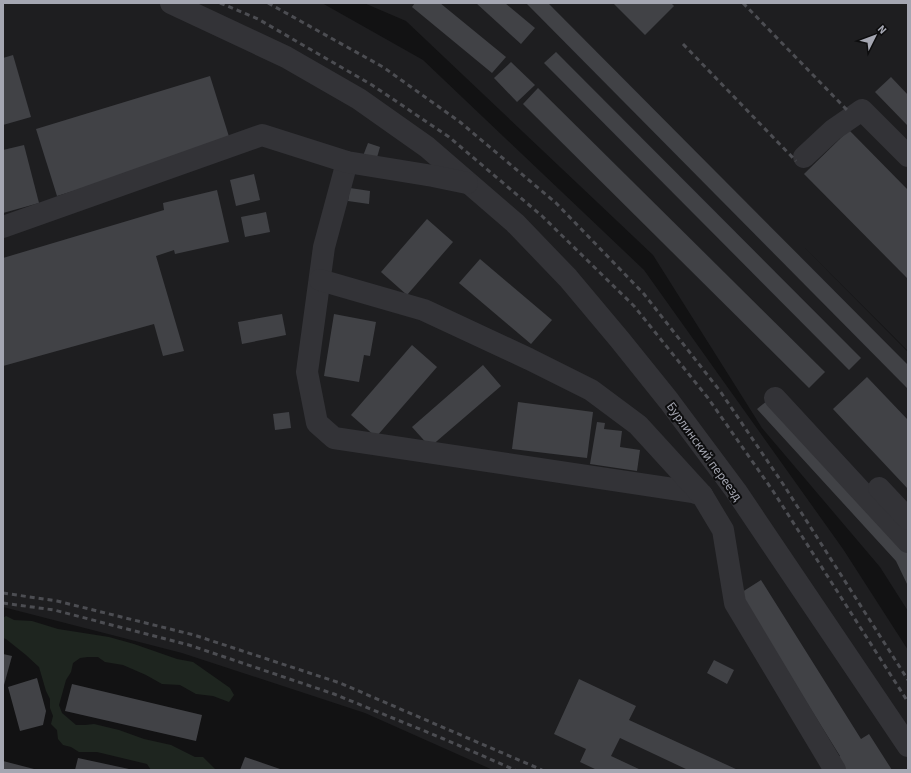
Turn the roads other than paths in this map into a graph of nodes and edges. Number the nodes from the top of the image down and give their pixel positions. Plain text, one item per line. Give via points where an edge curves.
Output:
1 (171, 3) edge
2 (908, 156) edge
3 (804, 157) dead end
4 (347, 162) junction
5 (468, 183) junction
6 (3, 227) edge
7 (320, 280) junction
8 (702, 495) junction
9 (908, 519) edge
10 (908, 542) edge
11 (908, 746) edge
12 (835, 770) edge

1 - 5 lane, Бурлинский переезд via 286,57 359,100 427,148
2 - 3 lane via 862,110 832,130
4 - 5 lane
4 - 6 lane via 262,135
4 - 7 lane via 324,247
5 - 11 lane, Бурлинский переезд via 515,223 568,278 669,401 736,491
7 - 8 lane via 424,310 591,390 638,426
7 - 8 lane via 307,372 317,423 334,438
8 - 12 lane via 723,530 735,603
9 - 10 lane via 778,392

